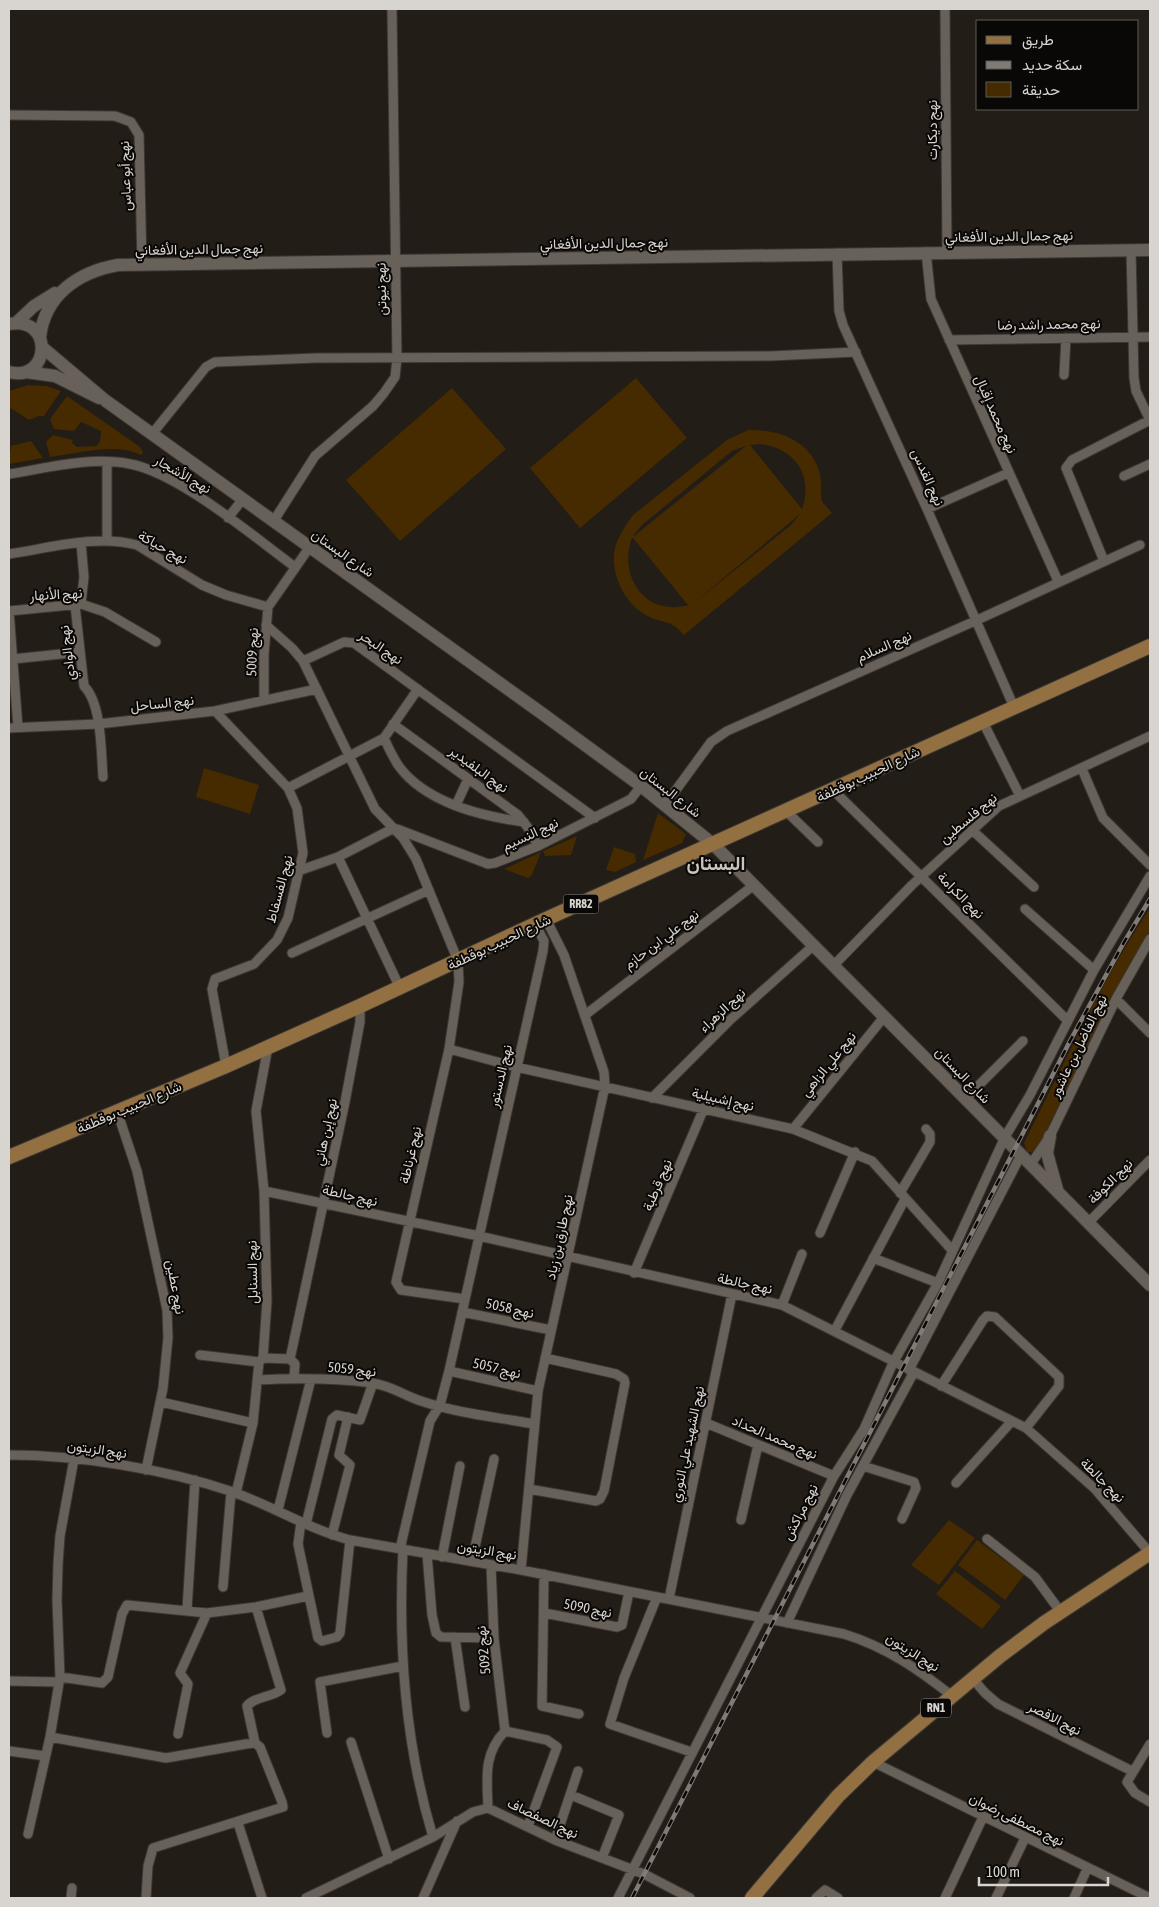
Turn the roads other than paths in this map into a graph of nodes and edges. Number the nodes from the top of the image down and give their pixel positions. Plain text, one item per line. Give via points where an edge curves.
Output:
1 (392, 9) edge
2 (945, 9) edge
3 (9, 115) edge
4 (1132, 250) junction
5 (1150, 250) edge
6 (926, 252) junction
7 (947, 252) junction
8 (836, 253) junction
9 (395, 262) junction
10 (142, 264) junction
11 (64, 289) junction
12 (11, 323) edge
13 (1133, 337) junction
14 (1150, 337) edge
15 (1066, 338) junction
16 (949, 340) junction
17 (41, 342) junction
18 (856, 352) junction
19 (396, 359) junction
20 (15, 374) edge
21 (1064, 375) dead end
22 (106, 401) junction
23 (1150, 420) edge
24 (152, 434) junction
25 (107, 462) junction
26 (1150, 464) edge
27 (1008, 473) junction
28 (9, 474) edge
29 (1124, 476) dead end
30 (242, 500) junction
31 (927, 509) junction
32 (228, 518) junction
33 (273, 522) junction
34 (107, 541) junction
35 (81, 543) junction
36 (1140, 544) dead end
37 (309, 548) junction
38 (9, 554) edge
39 (1104, 562) junction
40 (295, 567) junction
41 (1058, 581) junction
42 (78, 604) junction
43 (268, 607) junction
44 (9, 611) edge
45 (976, 621) junction
46 (266, 625) junction
47 (156, 642) dead end
48 (1150, 646) edge
49 (80, 652) junction
50 (13, 660) junction
51 (303, 661) junction
52 (317, 689) junction
53 (418, 689) junction
54 (264, 699) junction
55 (1014, 707) junction
56 (215, 711) junction
57 (983, 722) junction
58 (98, 724) junction
59 (393, 724) junction
60 (13, 728) edge
61 (1150, 736) edge
62 (384, 738) junction
63 (350, 756) junction
64 (1082, 769) junction
65 (103, 777) dead end
66 (468, 779) junction
67 (641, 786) junction
68 (288, 788) junction
69 (833, 790) junction
70 (1020, 796) junction
71 (456, 805) junction
72 (665, 805) junction
73 (787, 812) junction
74 (595, 818) junction
75 (524, 822) junction
76 (394, 828) junction
77 (972, 830) junction
78 (818, 842) dead end
79 (431, 843) junction
80 (714, 845) junction
81 (538, 846) junction
82 (338, 856) junction
83 (416, 859) junction
84 (1150, 865) edge
85 (300, 870) junction
86 (1150, 876) edge
87 (923, 877) junction
88 (754, 885) junction
89 (1034, 887) dead end
90 (429, 890) junction
91 (1026, 909) dead end
92 (366, 918) junction
93 (541, 922) junction
94 (1150, 939) edge
95 (814, 945) junction
96 (292, 953) dead end
97 (458, 961) junction
98 (834, 966) junction
99 (1094, 970) junction
100 (400, 988) junction
101 (1116, 999) junction
102 (360, 1006) junction
103 (585, 1015) junction
104 (884, 1016) junction
105 (1068, 1021) junction
106 (1150, 1033) edge
107 (1023, 1041) dead end
108 (268, 1047) junction
109 (449, 1049) junction
110 (226, 1066) junction
111 (516, 1067) junction
112 (605, 1086) junction
113 (652, 1098) junction
114 (965, 1099) junction
115 (704, 1108) junction
116 (117, 1111) junction
117 (793, 1129) junction
118 (926, 1129) dead end
119 (1050, 1136) junction
120 (1005, 1137) junction
121 (855, 1152) junction
122 (1021, 1155) junction
123 (9, 1157) edge
124 (1150, 1160) edge
125 (1031, 1164) junction
126 (264, 1191) junction
127 (1058, 1191) junction
128 (903, 1196) junction
129 (324, 1202) junction
130 (408, 1222) junction
131 (1088, 1222) junction
132 (820, 1233) dead end
133 (479, 1236) junction
134 (952, 1249) junction
135 (802, 1254) dead end
136 (569, 1257) junction
137 (873, 1258) junction
138 (634, 1273) junction
139 (938, 1282) junction
140 (1150, 1285) edge
141 (732, 1294) junction
142 (465, 1299) junction
143 (782, 1306) junction
144 (462, 1312) junction
145 (551, 1330) junction
146 (835, 1330) junction
147 (200, 1355) dead end
148 (545, 1358) junction
149 (290, 1359) junction
150 (261, 1360) junction
151 (893, 1363) junction
152 (450, 1371) junction
153 (911, 1371) junction
154 (294, 1378) junction
155 (311, 1378) junction
156 (257, 1380) junction
157 (373, 1383) junction
158 (940, 1386) junction
159 (538, 1391) junction
160 (161, 1402) junction
161 (440, 1405) junction
162 (348, 1417) junction
163 (1012, 1421) junction
164 (253, 1423) junction
165 (706, 1423) junction
166 (534, 1424) junction
167 (1026, 1428) junction
168 (758, 1445) junction
169 (9, 1455) edge
170 (74, 1459) junction
171 (494, 1459) dead end
172 (460, 1466) dead end
173 (863, 1466) junction
174 (146, 1470) junction
175 (834, 1476) junction
176 (195, 1480) junction
177 (956, 1483) dead end
178 (529, 1489) junction
179 (234, 1492) junction
180 (278, 1510) junction
181 (902, 1519) dead end
182 (740, 1520) dead end
183 (304, 1523) junction
184 (332, 1535) junction
185 (987, 1539) dead end
186 (350, 1540) junction
187 (402, 1549) junction
188 (1150, 1553) edge
189 (427, 1554) junction
190 (442, 1557) junction
191 (472, 1561) junction
192 (491, 1566) junction
193 (521, 1570) junction
194 (544, 1574) junction
195 (223, 1587) dead end
196 (629, 1592) junction
197 (308, 1596) junction
198 (657, 1597) junction
199 (669, 1599) junction
200 (256, 1607) junction
201 (187, 1610) junction
202 (1060, 1611) junction
203 (207, 1613) junction
204 (544, 1613) junction
205 (760, 1618) junction
206 (787, 1623) junction
207 (455, 1637) junction
208 (494, 1638) junction
209 (403, 1666) junction
210 (973, 1679) junction
211 (59, 1680) junction
212 (9, 1681) edge
213 (952, 1696) junction
214 (465, 1707) dead end
215 (579, 1714) dead end
216 (505, 1731) junction
217 (327, 1732) dead end
218 (178, 1734) dead end
219 (50, 1737) junction
220 (351, 1742) dead end
221 (255, 1743) junction
222 (1150, 1744) edge
223 (9, 1751) edge
224 (691, 1752) junction
225 (45, 1756) junction
226 (873, 1762) junction
227 (578, 1771) dead end
228 (1132, 1771) junction
229 (571, 1795) junction
230 (1150, 1802) edge
231 (488, 1808) junction
232 (983, 1817) junction
233 (457, 1820) junction
234 (238, 1823) junction
235 (528, 1826) junction
236 (28, 1834) dead end
237 (433, 1837) junction
238 (1025, 1838) junction
239 (555, 1840) junction
240 (602, 1858) junction
241 (389, 1859) junction
242 (633, 1869) junction
243 (1087, 1869) junction
244 (72, 1888) dead end
245 (71, 1898) edge
246 (146, 1898) edge
247 (262, 1898) edge
248 (306, 1898) edge
249 (423, 1898) edge
250 (618, 1898) edge
251 (690, 1898) edge
252 (752, 1898) edge
253 (816, 1898) edge
254 (838, 1898) edge
255 (945, 1898) edge
256 (996, 1898) edge
257 (1074, 1898) edge
258 (1150, 1898) edge

1 - 9 street, نهج نيوتن
2 - 7 street, نهج ديكارت
3 - 10 street, نهج أبو عباس via 115,116 131,122 139,135
4 - 5 main road, نهج جمال الدين الأفغاني
4 - 7 main road, نهج جمال الدين الأفغاني
4 - 13 street
6 - 7 main road, نهج جمال الدين الأفغاني
6 - 8 main road, نهج جمال الدين الأفغاني
6 - 16 street, نهج محمد إقبال via 930,295
8 - 9 main road, نهج جمال الدين الأفغاني
8 - 18 street, نهج القدس via 839,311
9 - 10 main road, نهج جمال الدين الأفغاني
9 - 19 street, نهج نيوتن
10 - 11 main road, نهج جمال الدين الأفغاني via 103,268 82,276
11 - 12 main road, نهج جمال الدين الأفغاني
11 - 17 main road, نهج جمال الدين الأفغاني via 44,315
12 - 17 main road, شارع البستان via 30,326
13 - 14 street, نهج محمد راشد رضا
13 - 15 street, نهج محمد راشد رضا
13 - 23 street via 1134,385
15 - 16 street, نهج محمد راشد رضا
15 - 21 street
16 - 27 street, نهج محمد إقبال
17 - 20 main road, نهج جمال الدين الأفغاني via 38,362
17 - 22 main road, شارع البستان
18 - 19 street via 771,356
18 - 31 street, نهج القدس
19 - 24 street via 316,358 212,363
19 - 33 street, نهج نيوتن via 395,377 384,393 316,456
20 - 22 main road, شارع البستان via 55,376
22 - 24 main road, شارع البستان
23 - 39 street via 1072,460 1066,468
24 - 30 main road, شارع البستان
25 - 28 street, نهج الأشجار
25 - 32 street, نهج الأشجار via 130,464 168,478
25 - 34 street
26 - 29 street
27 - 31 street
27 - 41 street, نهج محمد إقبال
30 - 32 street
30 - 33 main road, شارع البستان
31 - 45 street, نهج القدس
32 - 40 street, نهج الأشجار
33 - 37 main road, شارع البستان
34 - 35 street, نهج حياكة
34 - 43 street, نهج حياكة via 137,545 202,585
35 - 38 street, نهج حياكة
35 - 42 street, نهج الوادي via 84,577
36 - 39 street, نهج السلام
37 - 40 street
37 - 67 main road, شارع البستان
39 - 41 street, نهج السلام
40 - 43 street
41 - 45 street, نهج السلام
42 - 44 street, نهج الأنهار
42 - 47 street, نهج الأنهار via 104,612
42 - 49 street, نهج الوادي
43 - 46 street, نهج 5009
44 - 50 street
45 - 55 street, نهج القدس
45 - 72 street, نهج السلام via 718,736
46 - 51 street
46 - 54 street, نهج 5009
48 - 55 main road, شارع الحبيب بوقطفة / RR82
49 - 50 street
49 - 58 street, نهج الوادي via 84,686 92,694
50 - 60 street
51 - 52 street
51 - 53 street, نهج البحر via 349,641
52 - 54 street, نهج الساحل
52 - 63 street
53 - 59 street
53 - 74 street, نهج البحر
54 - 56 street, نهج الساحل
55 - 57 main road, شارع الحبيب بوقطفة / RR82
56 - 58 street, نهج الساحل
56 - 68 street, نهج الفسفاط
57 - 69 main road, شارع الحبيب بوقطفة / RR82
57 - 70 street
58 - 60 street, نهج الساحل
58 - 65 street, نهج الوادي
59 - 62 street
59 - 66 street, نهج البلفيدير
61 - 64 street, نهج فلسطين
62 - 63 street
62 - 71 street via 399,766 421,788
63 - 68 street
63 - 76 street via 375,809
64 - 70 street, نهج فلسطين
64 - 84 street via 1103,818
66 - 71 street
66 - 75 street, نهج البلفيدير
67 - 72 main road, شارع البستان
67 - 74 street, نهج النسيم via 631,799
68 - 85 street, نهج الفسفاط via 294,797 299,823 303,853
69 - 73 main road, شارع الحبيب بوقطفة / RR82
69 - 87 street, نهج الكرامة
70 - 77 street, نهج فلسطين via 1000,806
71 - 75 street
72 - 80 main road, شارع البستان
73 - 78 street
73 - 80 main road, شارع الحبيب بوقطفة / RR82
74 - 81 street, نهج النسيم
75 - 81 street, نهج البلفيدير
76 - 79 street, نهج النسيم
76 - 82 street
76 - 83 street
77 - 87 street, نهج فلسطين
77 - 89 street
79 - 81 street, نهج النسيم via 488,864 503,862
79 - 83 street via 419,847
80 - 88 main road, شارع البستان
80 - 93 main road, شارع الحبيب بوقطفة / RR82
82 - 85 street
82 - 92 street
83 - 90 street
85 - 110 street, نهج الفسفاط via 288,918 270,950 254,964 215,979 212,989
86 - 99 street, نهج مراكش
87 - 98 street, نهج فلسطين
87 - 105 street, نهج الكرامة
88 - 95 main road, شارع البستان
88 - 103 street, نهج علي ابن حازم
90 - 92 street
90 - 97 street
91 - 99 street
92 - 96 street
92 - 100 street
93 - 97 main road, شارع الحبيب بوقطفة / RR82
93 - 103 street, نهج طارق بن زياد via 564,954
93 - 111 street, نهج الدستور via 544,941
94 - 101 street, نهج الفاضل بن عاشور
95 - 98 main road, شارع البستان
95 - 113 street, نهج الزهراء via 730,1020
97 - 100 main road, شارع الحبيب بوقطفة / RR82
97 - 109 street, نهج غرناطة via 459,982
98 - 104 main road, شارع البستان
99 - 105 street, نهج مراكش
100 - 102 main road, شارع الحبيب بوقطفة / RR82
101 - 106 street
101 - 119 street, نهج الفاضل بن عاشور
102 - 108 main road, شارع الحبيب بوقطفة / RR82
102 - 129 street, نهج إبن هاني via 360,1022
103 - 112 street, نهج طارق بن زياد via 604,1072
104 - 114 main road, شارع البستان
104 - 117 street, نهج علي الزاهي
105 - 120 street, نهج مراكش
107 - 114 street
108 - 110 main road, شارع الحبيب بوقطفة / RR82
108 - 126 street, نهج السنابل via 256,1111
109 - 111 street, نهج إشبيلية
109 - 130 street, نهج غرناطة
110 - 116 main road, شارع الحبيب بوقطفة / RR82
111 - 112 street, نهج إشبيلية
111 - 133 street, نهج الدستور
112 - 113 street, نهج إشبيلية
112 - 136 street, نهج طارق بن زياد
113 - 115 street, نهج إشبيلية
114 - 120 main road, شارع البستان
115 - 117 street, نهج إشبيلية
115 - 138 street, نهج قرطبة
116 - 123 main road, شارع الحبيب بوقطفة / RR82
116 - 160 street, نهج عطين via 137,1171 166,1300 168,1338
117 - 121 street, نهج إشبيلية
118 - 128 street via 930,1142
119 - 125 street, نهج الفاضل بن عاشور
119 - 127 main road via 1047,1153
120 - 122 main road, شارع البستان
120 - 134 street, نهج مراكش
121 - 128 street, نهج إشبيلية via 872,1161
121 - 132 street
122 - 125 main road, شارع البستان
122 - 153 street
124 - 131 street, نهج الكوفة
125 - 127 main road, شارع البستان
126 - 129 street, نهج جالطة
126 - 150 street, نهج السنابل via 268,1302
127 - 131 main road, شارع البستان
128 - 134 street, نهج إشبيلية
128 - 137 street
129 - 130 street, نهج جالطة
129 - 149 street, نهج إبن هاني
130 - 133 street, نهج جالطة
130 - 142 street, نهج غرناطة via 396,1282 398,1288
131 - 140 main road, شارع البستان
133 - 136 street, نهج جالطة
133 - 142 street, نهج الدستور
134 - 139 street, نهج مراكش
135 - 143 street
136 - 138 street, نهج جالطة
136 - 145 street, نهج طارق بن زياد
137 - 139 street
137 - 146 street
138 - 141 street, نهج جالطة
139 - 151 street, نهج مراكش
141 - 143 street, نهج جالطة
141 - 165 street, نهج الشهيد علي النوري
142 - 144 street, نهج الدستور
143 - 146 street, نهج جالطة
144 - 145 street, نهج 5058
144 - 152 street, نهج الدستور
145 - 148 street, نهج طارق بن زياد
146 - 151 street, نهج جالطة
147 - 150 street
148 - 159 street, نهج طارق بن زياد
148 - 178 street via 616,1374 625,1383 600,1499 596,1501
149 - 150 street
149 - 154 street, نهج إبن هاني via 295,1364
150 - 156 street, نهج السنابل
151 - 153 street, نهج جالطة
151 - 175 street, نهج مراكش via 864,1429
152 - 159 street, نهج 5057
152 - 161 street, نهج الدستور
153 - 158 street, نهج جالطة
153 - 173 street
154 - 155 street, نهج 5059
154 - 156 street, نهج 5059
155 - 157 street, نهج 5059
155 - 180 street
156 - 164 street, نهج السنابل
157 - 161 street, نهج 5059
157 - 162 street via 360,1420
158 - 163 street, نهج جالطة
158 - 167 street via 983,1320 987,1316 995,1317 1059,1377 1059,1386
159 - 166 street, نهج طارق بن زياد
160 - 164 street
160 - 174 street, نهج عطين
161 - 166 street, نهج 5059
161 - 187 street, نهج الدستور via 430,1421
162 - 183 street via 337,1415 332,1419
162 - 184 street via 339,1455 350,1466
163 - 167 street, نهج جالطة
163 - 177 street
164 - 179 street, نهج السنابل
165 - 168 street, نهج محمد الحداد
165 - 199 street, نهج الشهيد علي النوري
166 - 178 street, نهج طارق بن زياد
167 - 188 street, نهج جالطة via 1095,1489
168 - 175 street, نهج محمد الحداد
168 - 182 street
169 - 170 street, نهج الزيتون
170 - 174 street, نهج الزيتون
170 - 211 street via 58,1564
171 - 191 street
172 - 190 street
173 - 181 street via 914,1482 916,1488
173 - 206 street
174 - 176 street, نهج الزيتون
175 - 205 street, نهج مراكش
176 - 179 street, نهج الزيتون
176 - 201 street
178 - 193 street, نهج طارق بن زياد
179 - 180 street, نهج الزيتون
179 - 195 street, نهج السنابل
180 - 183 street, نهج الزيتون
183 - 184 street, نهج الزيتون
183 - 197 street via 298,1544
184 - 186 street, نهج الزيتون
185 - 202 street via 1035,1577
186 - 187 street, نهج الزيتون
186 - 197 street via 338,1638 324,1641 318,1638
187 - 189 street, نهج الزيتون
187 - 209 street, نهج الدستور
188 - 202 main road, RN1
189 - 190 street, نهج الزيتون
189 - 207 street via 434,1629 441,1637
190 - 191 street, نهج الزيتون
191 - 192 street, نهج الزيتون
192 - 193 street, نهج الزيتون
192 - 208 street, نهج 5092
193 - 194 street, نهج الزيتون
194 - 196 street, نهج الزيتون
194 - 204 street
196 - 198 street, نهج الزيتون
196 - 204 street, نهج 5090 via 622,1624 617,1627
197 - 200 street
198 - 199 street, نهج الزيتون
198 - 224 street via 624,1678 610,1724
199 - 205 street, نهج الزيتون
200 - 203 street
200 - 221 street via 281,1690 247,1706
201 - 203 street
201 - 211 street via 126,1605 108,1677 102,1683
202 - 210 main road, RN1
203 - 218 street via 180,1673 188,1684
204 - 215 street via 542,1706
205 - 206 street, نهج الزيتون
205 - 224 street, نهج مراكش
206 - 213 street, نهج الزيتون via 844,1634 880,1647 918,1669
207 - 208 street
207 - 214 street
208 - 216 street, نهج 5092
209 - 217 street via 320,1682
209 - 237 street, نهج الدستور via 404,1697 420,1793
210 - 213 main road, RN1
210 - 228 street, نهج الاقصر via 985,1693 1005,1707
211 - 212 street
211 - 219 street
213 - 226 main road, RN1
216 - 231 street via 497,1739 487,1762
216 - 235 street via 547,1740 557,1748
219 - 221 street via 166,1758
219 - 225 street
220 - 241 street
221 - 234 street via 260,1747 283,1805 280,1810
222 - 228 street
223 - 225 street
224 - 242 street, نهج مراكش
225 - 236 street
226 - 232 street, نهج مصطفى رضوان
226 - 252 main road, RN1 via 838,1796
227 - 229 street
228 - 230 street via 1127,1782 1130,1788
229 - 239 street
229 - 240 street via 619,1815
231 - 233 street, نهج الصفصاف
231 - 235 street, نهج الصفصاف
232 - 238 street, نهج مصطفى رضوان
232 - 255 street
233 - 237 street, نهج الصفصاف
233 - 249 street
234 - 246 street via 153,1848
234 - 247 street
235 - 239 street, نهج الصفصاف
237 - 241 street, نهج الصفصاف
238 - 243 street, نهج مصطفى رضوان
238 - 256 street
239 - 240 street, نهج الصفصاف
240 - 242 street, نهج الصفصاف
241 - 248 street, نهج الصفصاف
242 - 250 street, نهج مراكش
242 - 251 street, نهج الصفصاف
243 - 257 street
243 - 258 street, نهج مصطفى رضوان
244 - 245 street
253 - 254 street via 825,1890

